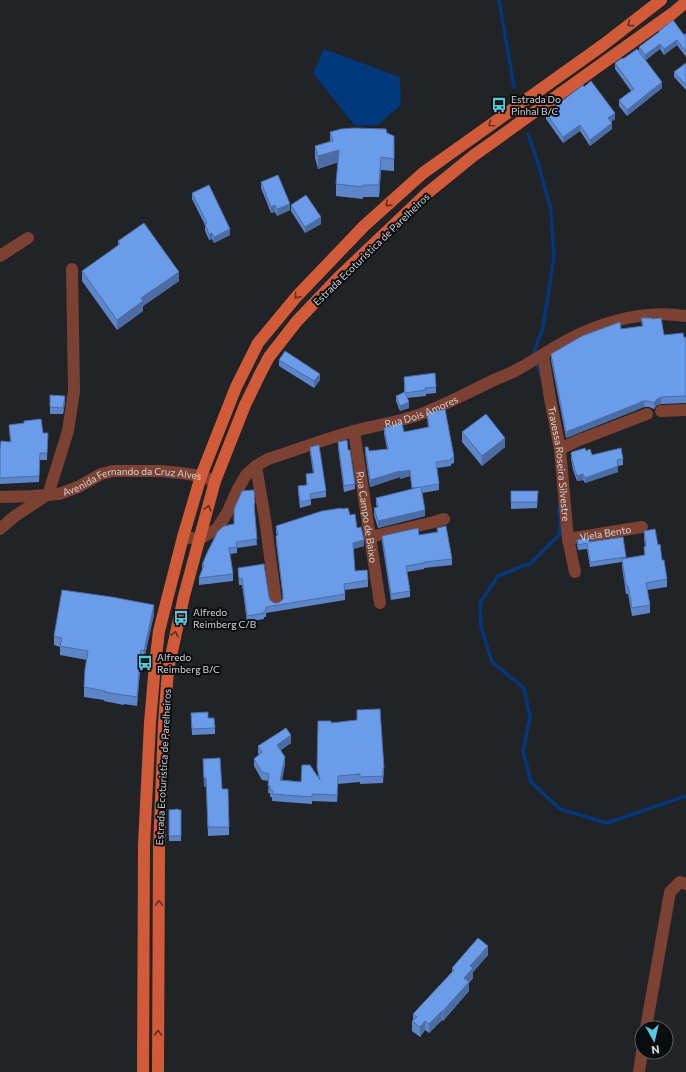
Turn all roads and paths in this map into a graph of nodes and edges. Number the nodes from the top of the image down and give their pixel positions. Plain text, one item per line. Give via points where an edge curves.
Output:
1 (661, 0) edge
2 (686, 2) edge
3 (28, 238) dead end
4 (0, 256) edge
5 (72, 269) dead end
6 (686, 316) edge
7 (543, 355) junction
8 (686, 410) edge
9 (661, 411) dead end
10 (647, 414) dead end
11 (354, 431) junction
12 (560, 449) junction
13 (256, 466) junction
14 (201, 476) junction
15 (215, 481) junction
16 (48, 495) junction
17 (0, 497) edge
18 (444, 519) dead end
19 (642, 527) dead end
20 (0, 529) edge
21 (183, 537) junction
22 (370, 537) junction
23 (568, 539) junction
24 (199, 540) junction
25 (575, 572) dead end
26 (276, 602) edge
27 (380, 603) dead end
28 (686, 884) edge
29 (647, 1020) edge
30 (641, 1060) edge
31 (143, 1072) edge
32 (158, 1072) edge
33 (639, 1072) edge

1 -> 14 main road, Estrada Ecoturistica de Parelheiros via 603,45 423,173 364,226 297,296 258,343 236,387
2 - 15 main road, Estrada Ecoturistica de Parelheiros via 473,156 425,196 340,275 297,321 269,357 245,405
3 - 4 street
5 - 16 street via 74,391 68,431
6 - 7 street, Rua Dois Amores via 643,316 606,323 563,342
7 - 11 street, Rua Dois Amores via 520,369 420,414
7 - 12 street, Travessa Roseira Silvestre
8 - 9 street
10 - 12 street
11 - 13 street, Rua Dois Amores via 268,459
11 - 22 street, Rua Campo de Baixo
12 - 23 street, Travessa Roseira Silvestre
13 - 24 street, Rua Dois Amores via 246,475 217,529
13 - 26 street
14 - 15 street, Avenida Fernando da Cruz Alves
14 - 16 street, Avenida Fernando da Cruz Alves via 161,471 113,471 101,474 78,487
14 - 21 main road, Estrada Ecoturistica de Parelheiros
24 -> 15 main road, Estrada Ecoturistica de Parelheiros
16 - 17 street
16 - 20 street via 20,512
18 - 22 street
19 - 23 street, Viela Bento
21 - 24 street
21 - 31 main road, Estrada Ecoturistica de Parelheiros via 159,631 150,723 144,845
22 - 27 street, Rua Campo de Baixo
23 - 25 street, Travessa Roseira Silvestre
32 -> 24 main road, Estrada Ecoturistica de Parelheiros via 159,849 168,670
28 - 29 street via 680,882 670,892
30 - 33 street

